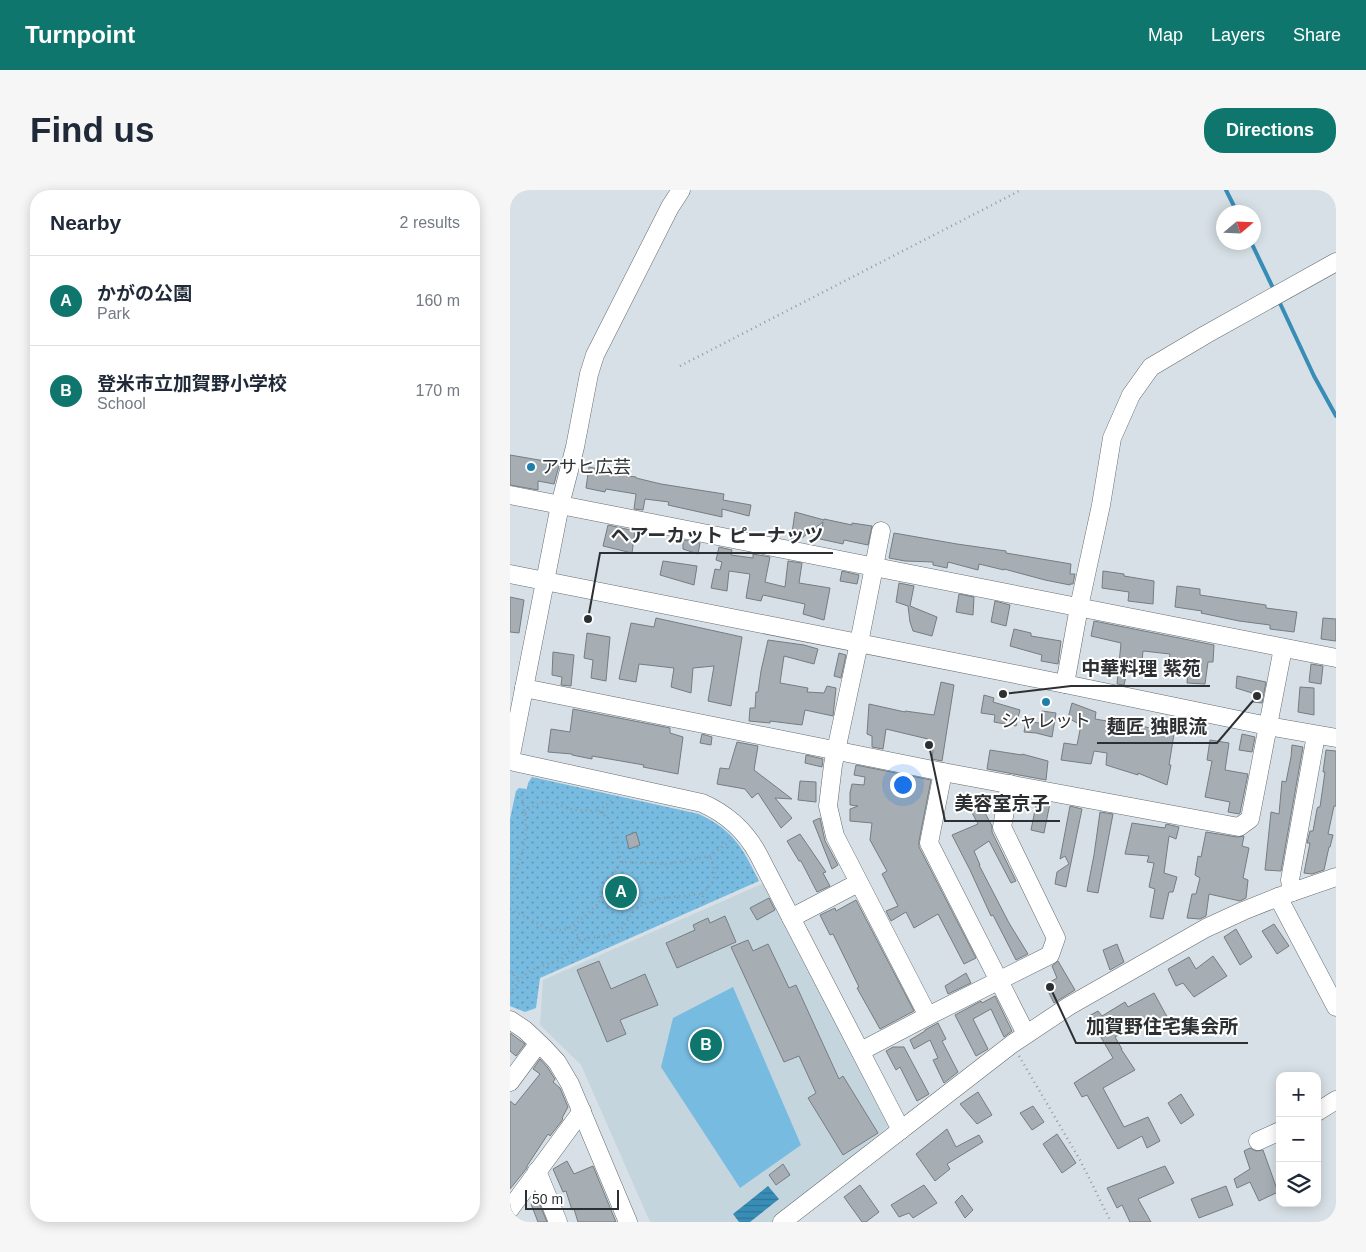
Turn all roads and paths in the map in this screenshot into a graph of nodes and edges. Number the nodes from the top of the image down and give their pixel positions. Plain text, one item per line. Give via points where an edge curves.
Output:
1 (681, 190) edge
2 (1021, 190) edge
3 (1336, 262) edge
4 (680, 366) dead end
5 (510, 495) edge
6 (560, 505) junction
7 (881, 531) dead end
8 (874, 566) junction
9 (510, 574) edge
10 (545, 581) junction
11 (1079, 607) junction
12 (859, 643) junction
13 (1283, 648) junction
14 (1336, 658) edge
15 (1065, 684) junction
16 (524, 688) junction
17 (1268, 726) junction
18 (1316, 735) junction
19 (1336, 738) edge
20 (836, 750) junction
21 (510, 761) edge
22 (943, 772) junction
23 (1010, 784) junction
24 (521, 794) dead end
25 (614, 798) dead end
26 (600, 811) junction
27 (525, 813) junction
28 (734, 838) dead end
29 (710, 856) junction
30 (622, 862) junction
31 (1336, 877) edge
32 (858, 883) junction
33 (510, 888) edge
34 (702, 894) junction
35 (1285, 894) junction
36 (705, 904) dead end
37 (510, 909) edge
38 (791, 918) junction
39 (574, 926) junction
40 (580, 941) junction
41 (510, 970) edge
42 (519, 980) junction
43 (998, 980) junction
44 (510, 994) edge
45 (1336, 1007) edge
46 (928, 1016) junction
47 (510, 1020) edge
48 (1019, 1039) junction
49 (538, 1044) junction
50 (861, 1051) junction
51 (510, 1082) edge
52 (1336, 1100) edge
53 (1321, 1109) edge
54 (582, 1111) junction
55 (901, 1130) junction
56 (1276, 1133) edge
57 (1258, 1141) dead end
58 (538, 1171) junction
59 (510, 1208) edge
60 (558, 1222) edge
61 (628, 1222) edge
62 (782, 1222) edge
63 (1111, 1222) edge

1 - 6 street via 595,355
2 - 4 path
3 - 11 street via 1151,367 1131,394 1112,438
5 - 6 street
6 - 8 street
6 - 10 street
7 - 8 street
8 - 11 street
8 - 12 street
9 - 10 street
10 - 12 street
10 - 16 street
11 - 13 street
11 - 15 street
12 - 15 street
12 - 20 street
13 - 14 street
13 - 17 street
15 - 17 street
16 - 20 street
16 - 21 street
17 - 18 street
17 - 23 street via 1250,819 1238,827
18 - 19 street
18 - 35 street
20 - 22 street
20 - 32 street via 829,794 830,820
21 - 38 street via 683,798 714,808 735,823 752,842
22 - 23 street
22 - 43 street via 929,843
23 - 43 street via 1002,827 1056,938 1050,954
24 - 27 path
25 - 26 path
26 - 27 path via 574,810 545,802
26 - 30 path via 612,827
27 - 33 path via 526,834
28 - 29 path
29 - 30 path via 667,864
29 - 34 path via 714,881
30 - 39 path via 602,892 599,903
31 - 35 street
32 - 38 street
32 - 46 street
34 - 36 path
34 - 40 path via 662,898 644,904 633,912 620,931
35 - 45 street
35 - 48 street via 1206,928 1069,1006
37 - 39 path via 550,930
38 - 50 street
39 - 40 path
40 - 42 path via 560,960 531,970
41 - 42 path
42 - 44 path
43 - 46 street
43 - 48 street
46 - 50 street
47 - 49 street
48 - 55 street
48 - 63 path
49 - 51 street
49 - 54 street via 557,1062
50 - 55 street
52 - 53 street
54 - 58 street
54 - 61 street
55 - 62 street
56 - 57 street
58 - 59 street
58 - 60 street

